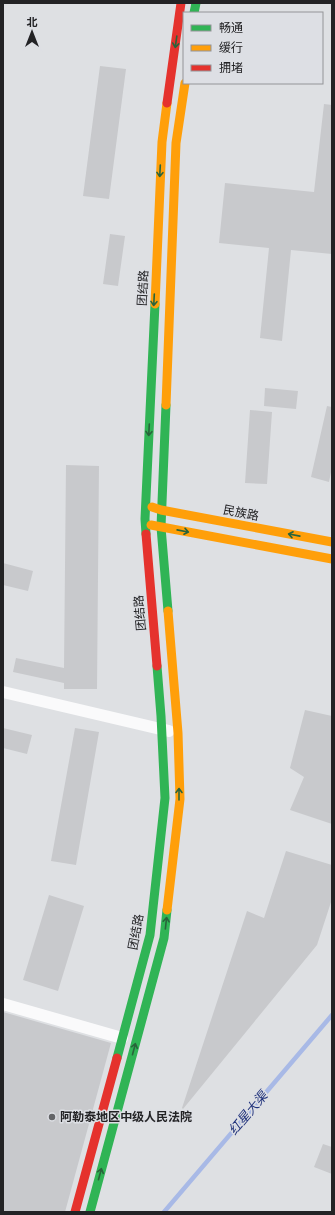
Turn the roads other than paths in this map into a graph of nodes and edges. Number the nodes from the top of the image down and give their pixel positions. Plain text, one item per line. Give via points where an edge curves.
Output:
1 (181, 3) edge
2 (184, 84) edge
3 (145, 505) junction
4 (162, 510) junction
5 (145, 523) junction
6 (161, 527) junction
7 (332, 542) edge
8 (332, 559) edge
9 (3, 692) edge
10 (162, 729) junction
11 (178, 733) junction
12 (3, 1004) edge
13 (122, 1038) junction
14 (75, 1212) edge
15 (90, 1212) edge

1 -> 3 main road, 团结路 via 162,142
2 - 4 main road via 176,144
3 - 4 main road, 民族路
3 - 5 main road, 团结路
4 - 6 main road
7 -> 4 main road, 民族路
5 - 6 main road
5 - 10 main road, 团结路
6 -> 8 main road
6 - 11 main road
9 - 10 street
10 - 11 street
10 - 13 main road, 团结路 via 165,798 150,935
15 -> 11 main road via 164,938 180,798
12 - 13 street
13 - 14 main road, 团结路

